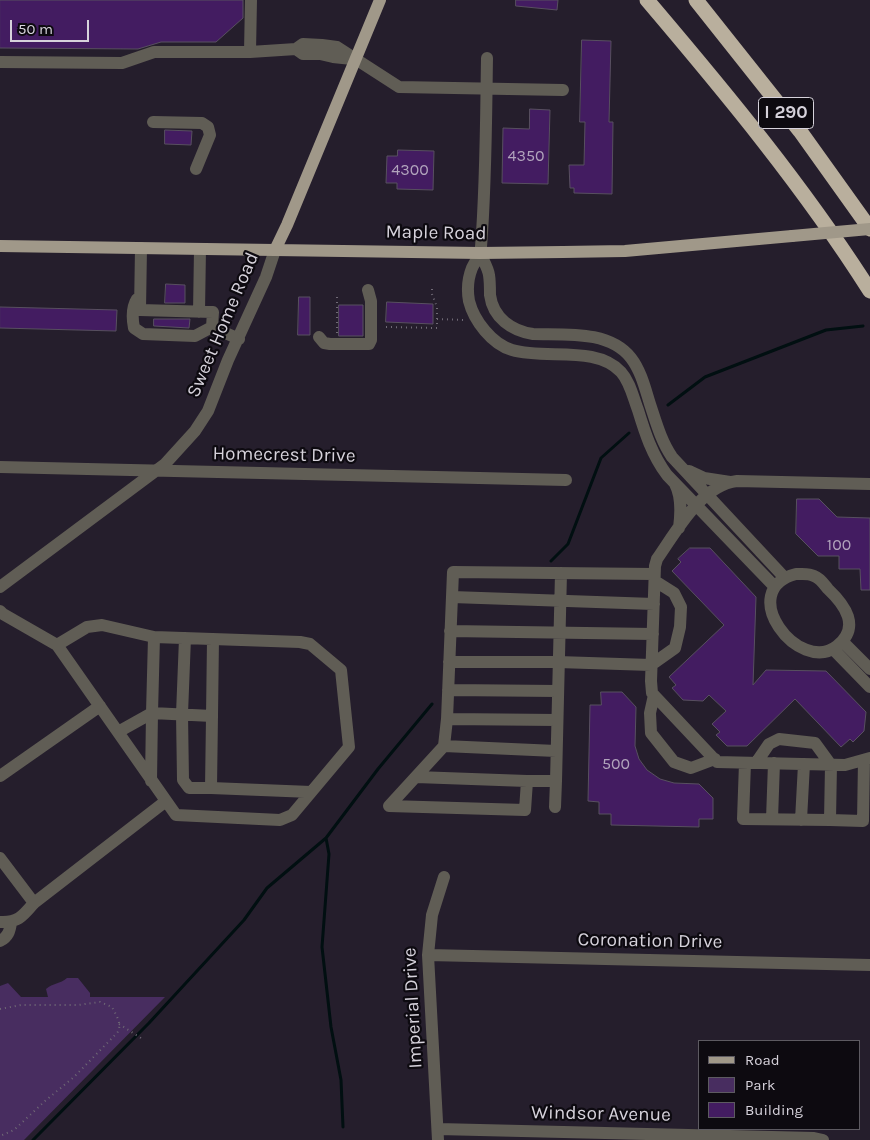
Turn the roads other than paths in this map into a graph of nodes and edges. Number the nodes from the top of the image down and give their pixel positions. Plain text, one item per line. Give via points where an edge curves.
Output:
1 (251, 0) edge
2 (380, 0) edge
3 (646, 0) edge
4 (696, 0) edge
5 (250, 52) junction
6 (487, 58) dead end
7 (355, 59) junction
8 (0, 62) edge
9 (486, 89) junction
10 (563, 90) dead end
11 (153, 122) dead end
12 (196, 169) dead end
13 (870, 229) edge
14 (0, 246) edge
15 (141, 248) junction
16 (200, 249) junction
17 (275, 250) junction
18 (480, 253) junction
19 (368, 290) dead end
20 (870, 291) edge
21 (140, 295) junction
22 (198, 312) junction
23 (212, 327) junction
24 (319, 338) dead end
25 (239, 339) junction
26 (652, 408) junction
27 (638, 411) junction
28 (0, 467) edge
29 (682, 467) junction
30 (156, 471) junction
31 (566, 480) dead end
32 (674, 481) junction
33 (730, 482) junction
34 (870, 484) edge
35 (708, 495) junction
36 (696, 503) junction
37 (679, 528) junction
38 (561, 573) junction
39 (655, 578) junction
40 (779, 581) junction
41 (0, 587) edge
42 (452, 597) junction
43 (560, 601) junction
44 (654, 604) junction
45 (0, 611) edge
46 (450, 631) junction
47 (559, 632) junction
48 (653, 634) junction
49 (154, 637) junction
50 (185, 638) junction
51 (213, 639) junction
52 (57, 645) junction
53 (838, 646) junction
54 (449, 662) junction
55 (558, 662) junction
56 (651, 664) junction
57 (866, 667) edge
58 (870, 687) edge
59 (448, 690) junction
60 (558, 690) junction
61 (654, 695) junction
62 (100, 706) junction
63 (152, 713) junction
64 (182, 714) junction
65 (212, 716) junction
66 (447, 719) junction
67 (557, 720) junction
68 (118, 732) junction
69 (444, 746) junction
70 (556, 751) junction
71 (715, 759) junction
72 (867, 759) edge
73 (751, 763) junction
74 (774, 763) junction
75 (804, 764) junction
76 (831, 765) junction
77 (0, 776) edge
78 (416, 777) junction
79 (151, 781) junction
80 (528, 781) junction
81 (556, 781) junction
82 (211, 788) junction
83 (312, 792) junction
84 (166, 801) junction
85 (555, 807) dead end
86 (772, 819) junction
87 (801, 820) junction
88 (830, 820) junction
89 (866, 821) edge
90 (0, 858) edge
91 (444, 877) dead end
92 (34, 903) junction
93 (6, 922) edge
94 (0, 941) edge
95 (428, 954) junction
96 (870, 965) edge
97 (438, 1135) edge
98 (782, 1138) edge
99 (823, 1140) edge

1 - 5 street
2 - 7 main road, Sweet Home Road
3 - 20 highway, I 290 via 774,153
4 - 13 highway, I 290 via 800,131
5 - 7 street via 296,49 303,54
5 - 8 street via 154,52 122,63
6 - 9 street
7 - 9 street via 399,87
7 - 17 main road, Sweet Home Road
9 - 10 street
9 - 18 street
11 - 12 street via 208,127 210,134
13 - 18 main road, Maple Road, bridge via 625,251
14 - 15 main road, Maple Road
15 - 16 main road, Maple Road
15 - 21 street
16 - 17 main road, Maple Road
16 - 22 street
17 - 18 main road, Maple Road
17 - 25 street, Sweet Home Road
18 - 26 street via 489,273 494,308 508,326 528,333 598,338 617,346 632,358
18 - 27 street via 471,269 467,287 473,312 489,335 509,349 524,353 591,356 615,366 629,385
19 - 24 street via 371,301 369,344 330,344
21 - 22 street via 140,310
21 - 23 street via 133,306 133,323 134,328 143,334 195,336
22 - 23 street via 213,312
23 - 25 street
25 - 30 street, Sweet Home Road via 204,418 187,441
26 - 27 street
26 - 29 street via 664,446
27 - 32 street via 658,463
28 - 30 street, Homecrest Drive
29 - 33 street via 704,478
29 - 35 street
30 - 31 street, Homecrest Drive
30 - 41 street, Sweet Home Road
32 - 36 street
32 - 37 street via 681,509
33 - 34 street
33 - 35 street
35 - 36 street
35 - 40 street
36 - 37 street
36 - 40 street
37 - 39 street via 657,559
38 - 39 street
38 - 42 street via 453,572
38 - 43 street
39 - 44 street
39 - 56 street via 674,593 681,607 674,648
40 - 53 street via 770,604 777,626 803,649 823,652
40 - 53 street via 796,574 816,576 842,602 849,621 848,631
42 - 43 street
42 - 46 street
43 - 44 street
43 - 47 street
44 - 48 street
45 - 52 street
46 - 47 street
46 - 54 street
47 - 48 street
47 - 55 street
48 - 56 street
49 - 50 street
49 - 52 street via 102,625 87,627
49 - 63 street
50 - 51 street
50 - 64 street
51 - 65 street
51 - 83 street via 310,644 341,670 349,747
52 - 62 street
53 - 57 street
54 - 55 street
54 - 59 street
55 - 56 street
55 - 60 street
56 - 61 street via 650,681
57 - 58 street
59 - 60 street
59 - 66 street
60 - 67 street
61 - 71 street
61 - 71 street via 650,713 651,733 674,762 691,768
62 - 68 street
62 - 77 street
63 - 64 street
63 - 68 street
63 - 79 street
64 - 65 street
64 - 82 street via 183,780 189,788
65 - 82 street
66 - 67 street
66 - 69 street
67 - 70 street
68 - 79 street
69 - 70 street
69 - 78 street
70 - 81 street
71 - 73 street via 717,762
72 - 76 street
72 - 89 street
73 - 74 street
73 - 76 street via 779,739 815,743
73 - 86 street via 743,819
74 - 75 street
74 - 86 street
75 - 76 street
75 - 87 street
76 - 88 street
78 - 80 street
78 - 80 street via 389,806 525,810
79 - 84 street
80 - 81 street
81 - 85 street
82 - 83 street
83 - 84 street via 292,815 280,820 176,815
84 - 92 street
86 - 87 street
87 - 88 street
88 - 89 street
90 - 92 street
91 - 95 street, Imperial Drive via 432,915
92 - 93 street via 23,916
93 - 94 street via 10,931
95 - 96 street, Coronation Drive
95 - 97 street, Imperial Drive
97 - 98 street, Windsor Avenue
98 - 99 street, Windsor Avenue

